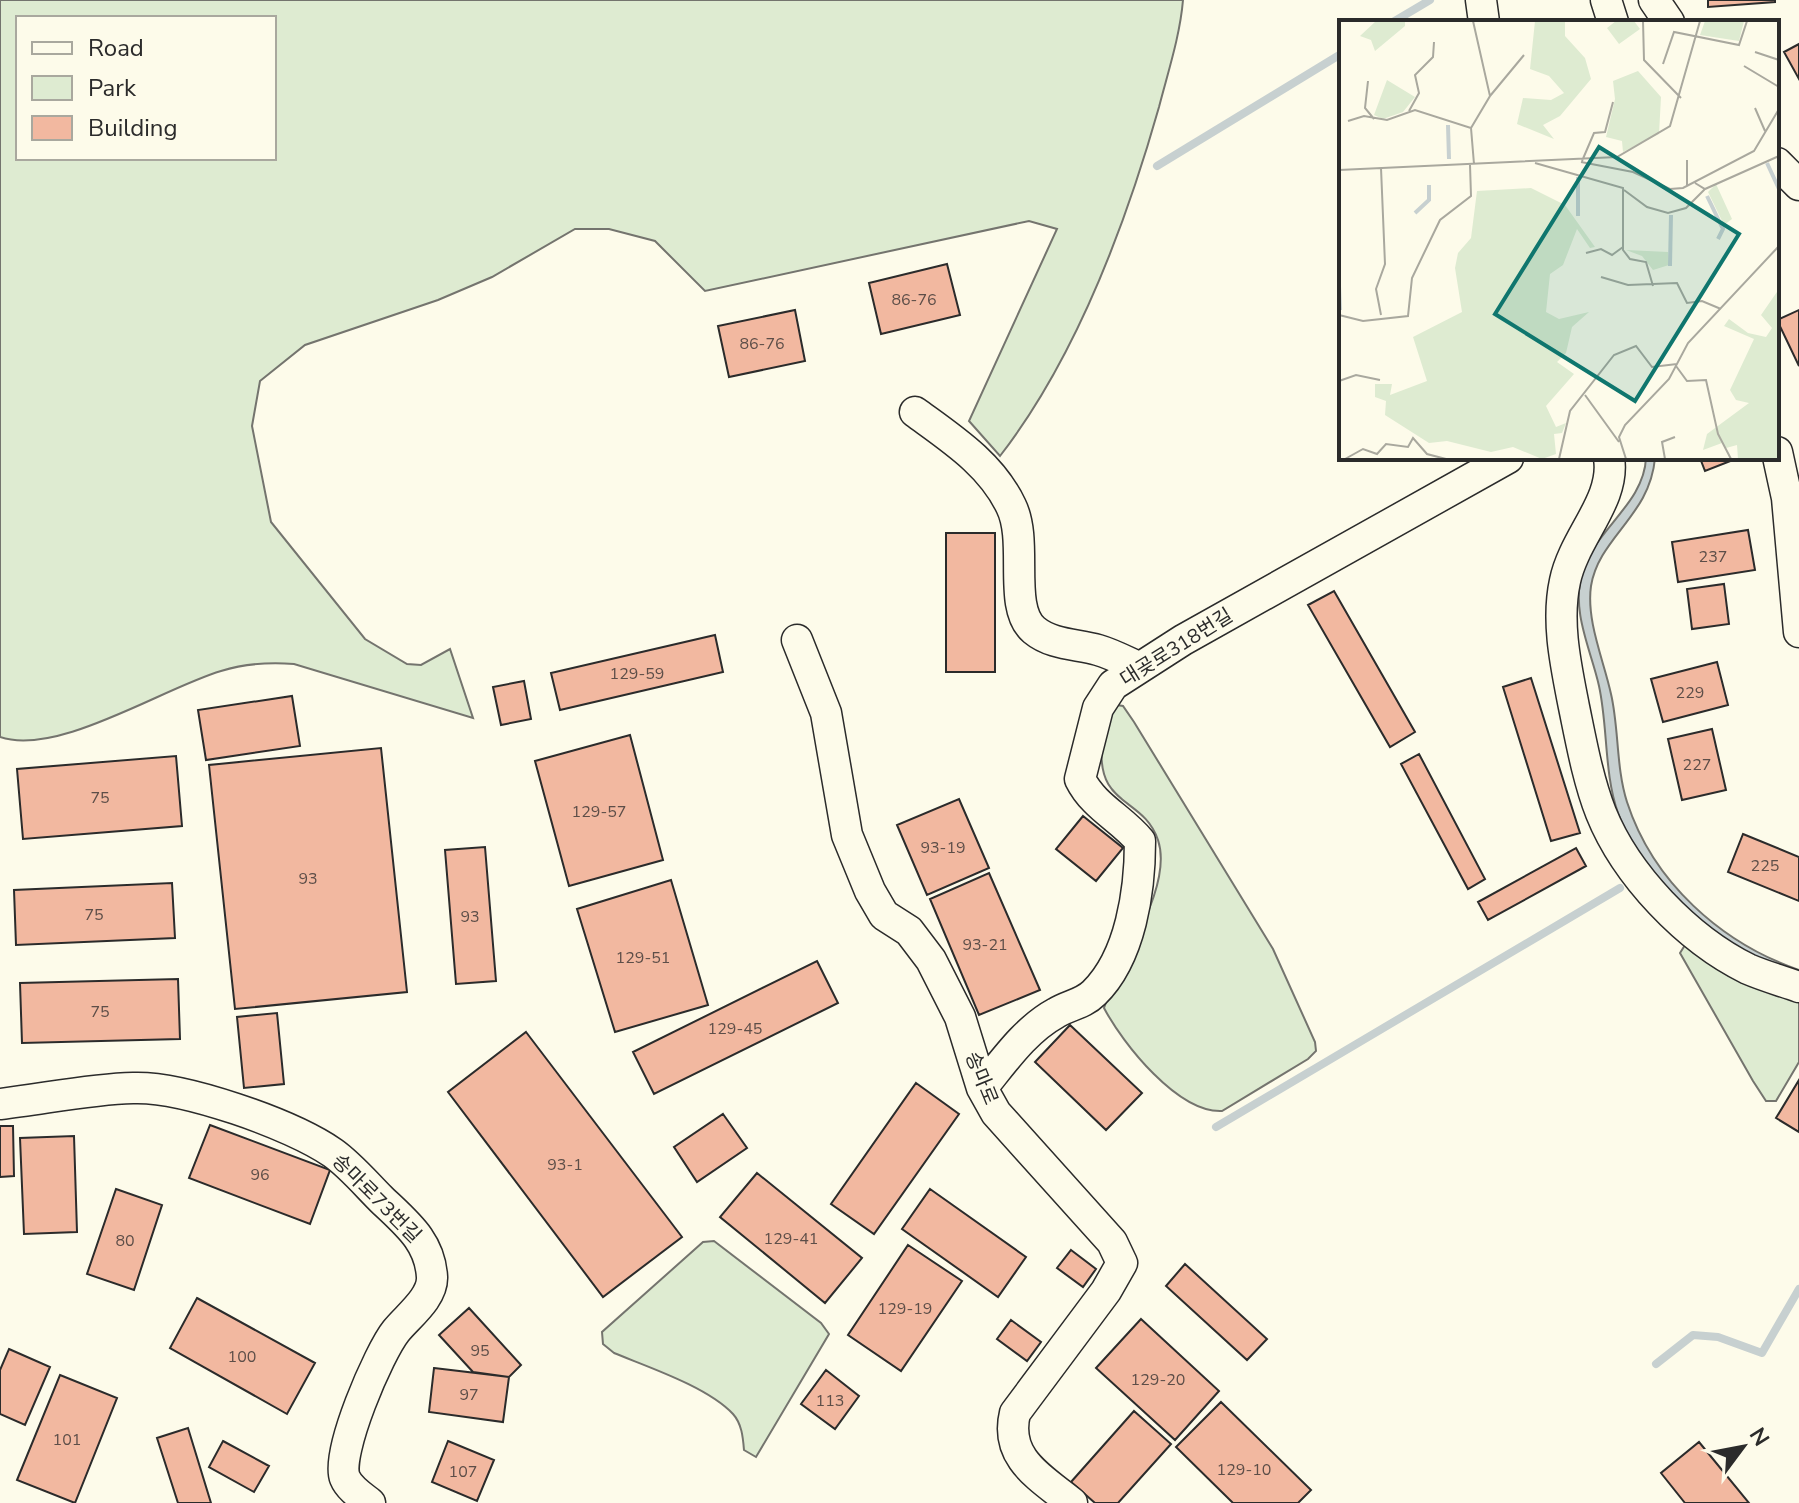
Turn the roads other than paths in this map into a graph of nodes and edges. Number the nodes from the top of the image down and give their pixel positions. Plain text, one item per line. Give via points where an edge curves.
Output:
1 (1481, 0) edge
2 (1606, 0) edge
3 (1654, 0) edge
4 (1484, 20) edge
5 (1612, 20) edge
6 (1668, 20) edge
7 (1779, 165) edge
8 (1799, 185) edge
9 (915, 412) dead end
10 (1504, 460) edge
11 (1609, 460) edge
12 (1779, 460) edge
13 (1799, 632) edge
14 (797, 640) dead end
15 (1138, 667) junction
16 (1799, 987) edge
17 (982, 1088) junction
18 (0, 1104) edge
19 (370, 1503) edge
20 (1072, 1503) edge

1 - 4 street
2 - 5 street
3 - 6 street
7 - 8 street
9 - 15 street via 971,453 1012,507 1021,540 1020,606 1025,620 1057,642 1099,650
10 - 15 street, 대곶로318번길
11 - 16 street via 1602,502 1575,545 1562,618 1565,661 1601,811 1621,855 1648,891 1717,950 1748,969
12 - 13 street
14 - 17 street, 송마로 via 826,713 845,826 864,877 884,915 909,931 931,960 960,1017
15 - 17 street, 대곶로318번길 via 1113,685 1098,708 1080,779 1089,798 1140,841 1132,913 1118,955 1098,989 1037,1027
17 - 20 street, 송마로 via 1015,1136 1112,1242 1122,1263 1015,1413 1010,1434 1020,1458
18 - 19 street, 송마로73번길 via 135,1087 256,1116 335,1154 414,1231 428,1249 433,1282 371,1372 342,1462 345,1478

